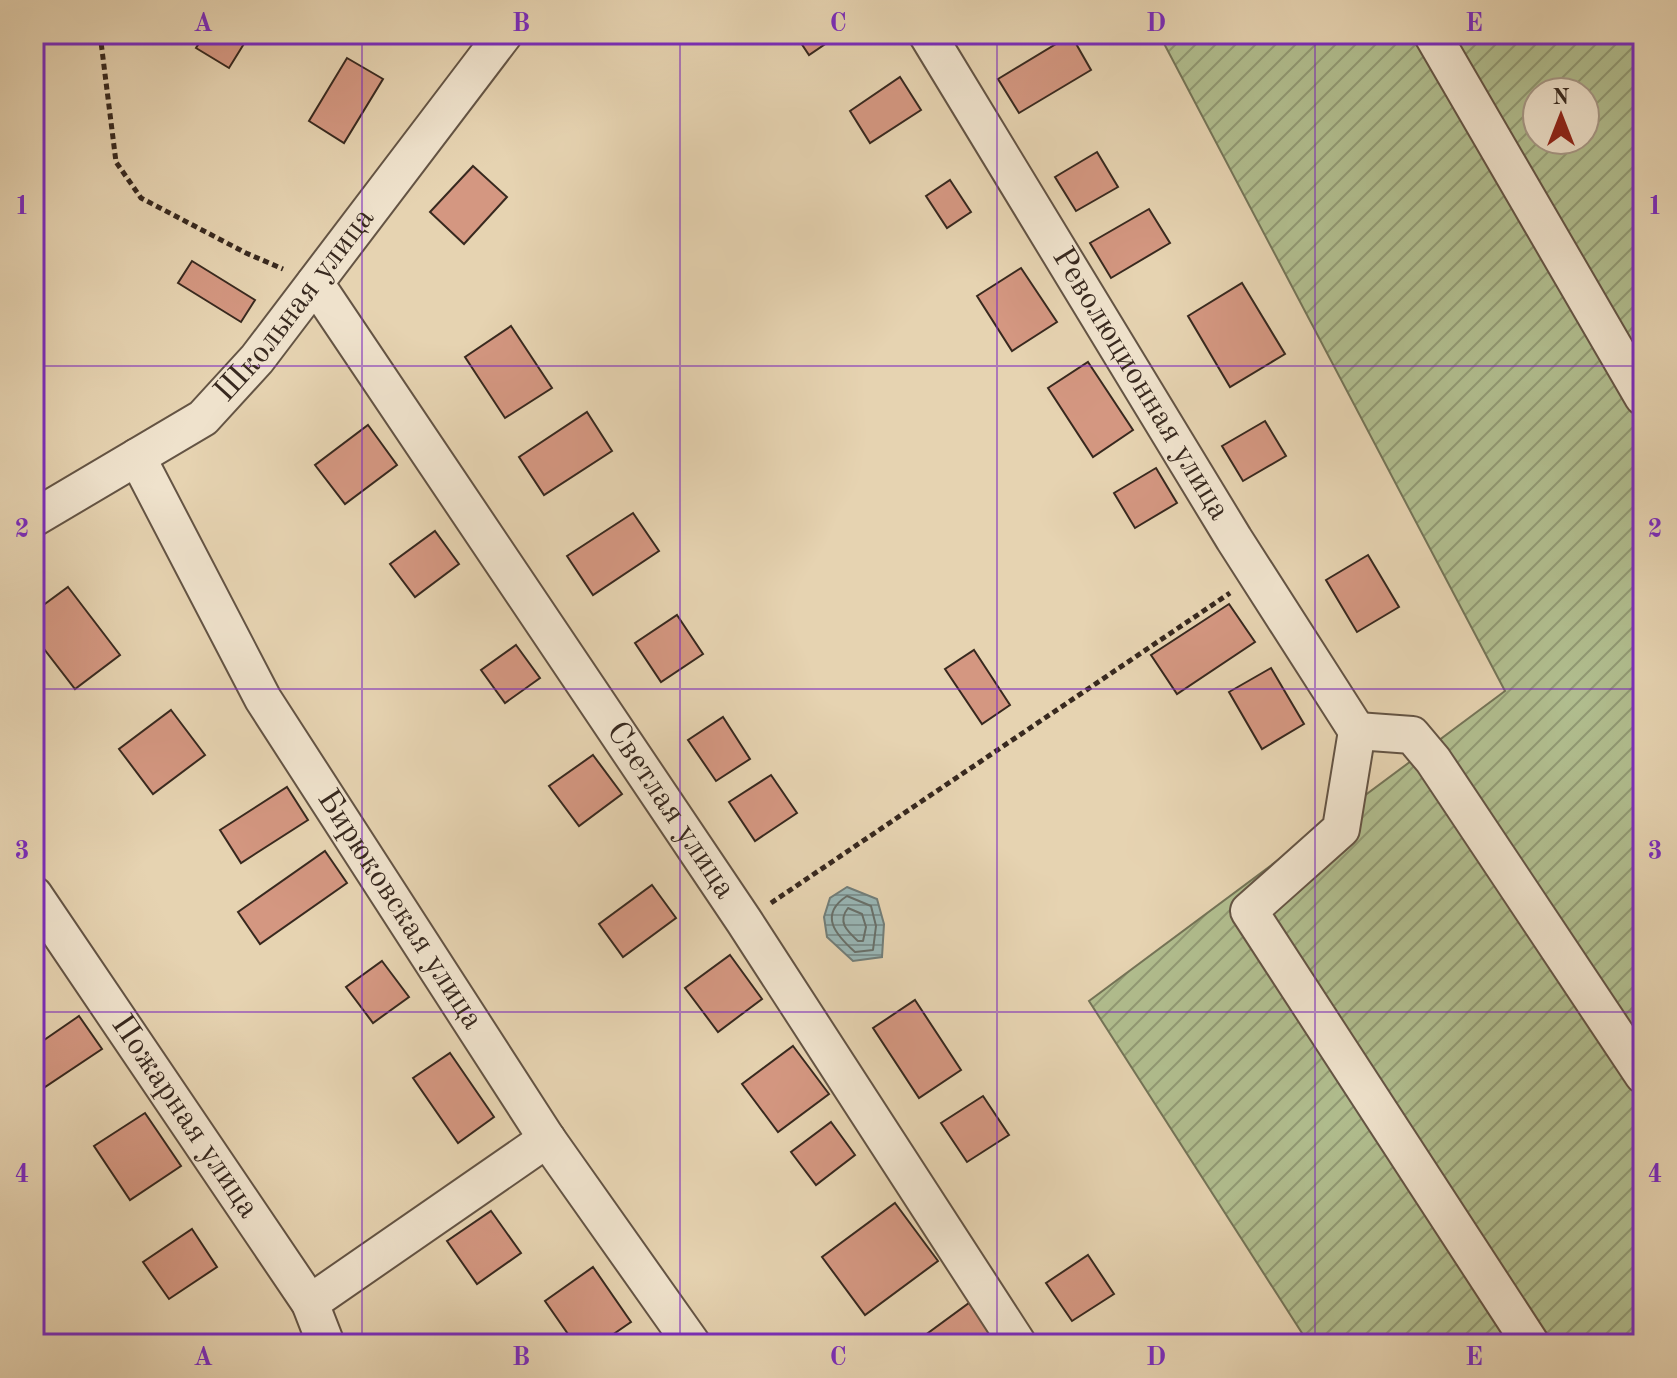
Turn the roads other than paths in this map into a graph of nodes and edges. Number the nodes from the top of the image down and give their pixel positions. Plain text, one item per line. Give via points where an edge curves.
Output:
1 (504, 34) edge
2 (927, 34) edge
3 (1432, 34) edge
4 (315, 283) junction
5 (1643, 397) edge
6 (137, 457) junction
7 (34, 518) edge
8 (1357, 731) junction
9 (34, 895) edge
10 (1643, 1075) edge
11 (547, 1139) junction
12 (310, 1303) junction
13 (326, 1344) edge
14 (692, 1344) edge
15 (1018, 1344) edge
16 (1531, 1344) edge

1 - 4 street, Школьная улица
2 - 8 street, Революционная улица
3 - 5 street
4 - 6 street, Школьная улица via 203,418
4 - 15 street, Светлая улица via 744,921
6 - 7 street, Школьная улица
6 - 11 street, Бирюковская улица via 263,699
8 - 10 street via 1412,735 1433,760
8 - 16 street via 1341,829 1249,911
9 - 12 street, Пожарная улица
11 - 12 street
11 - 14 street, Бирюковская улица
12 - 13 street, Пожарная улица

